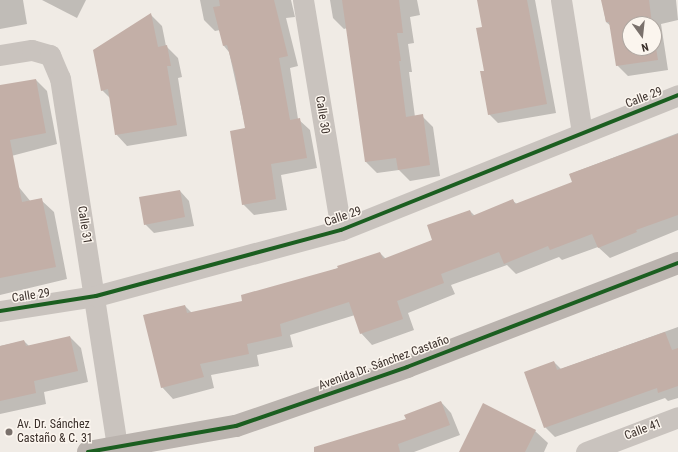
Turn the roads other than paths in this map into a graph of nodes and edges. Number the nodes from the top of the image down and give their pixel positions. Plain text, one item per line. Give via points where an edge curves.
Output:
1 (303, 0) edge
2 (561, 0) edge
3 (0, 55) edge
4 (678, 95) edge
5 (582, 132) junction
6 (341, 230) junction
7 (678, 263) edge
8 (96, 296) junction
9 (0, 311) edge
10 (678, 417) edge
11 (118, 447) junction
12 (88, 452) edge
13 (586, 452) edge

1 - 6 street, Calle 30
2 - 5 street
3 - 8 street, Calle 31 via 32,50 50,55 60,78
4 - 5 street, Calle 29
5 - 6 street, Calle 29
6 - 8 street, Calle 29
7 - 11 street, Avenida Dr. Sánchez Castaño via 407,367 236,426
8 - 9 street, Calle 29
8 - 11 street, Calle 31
10 - 13 street, Calle 41
11 - 12 street, Avenida Dr. Sánchez Castaño

